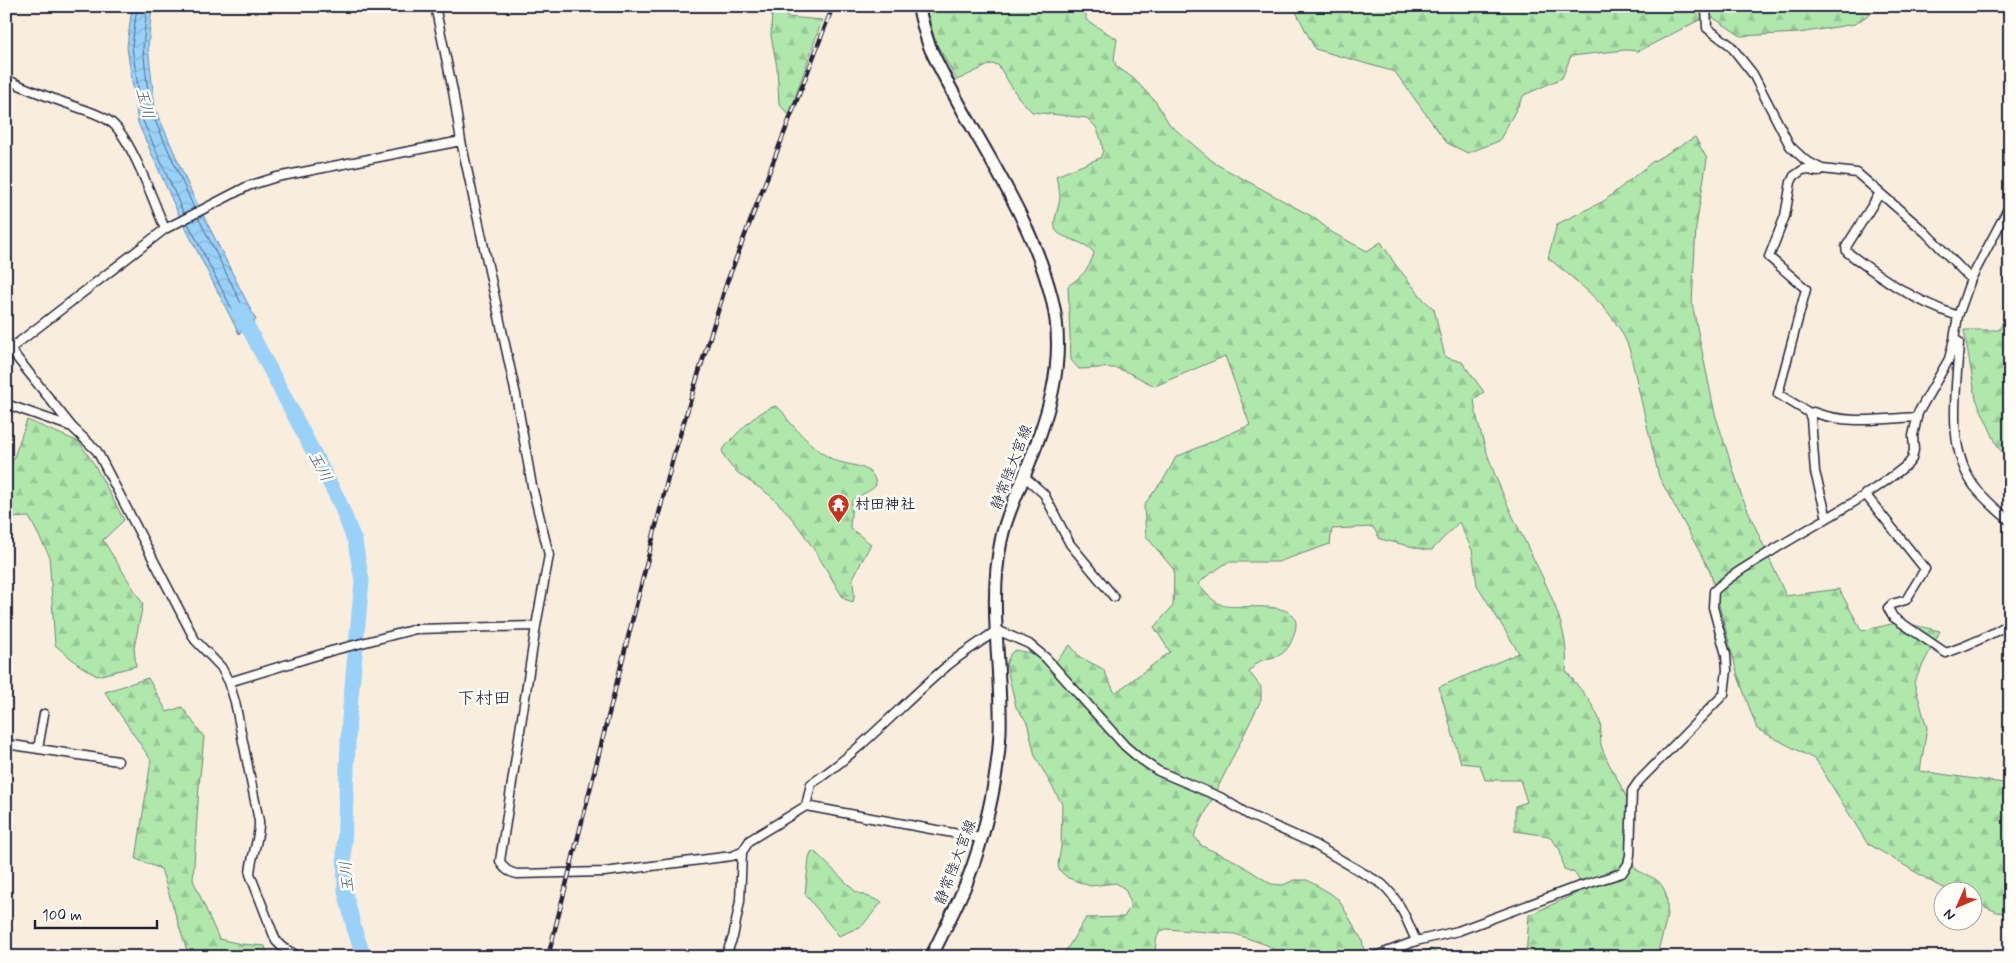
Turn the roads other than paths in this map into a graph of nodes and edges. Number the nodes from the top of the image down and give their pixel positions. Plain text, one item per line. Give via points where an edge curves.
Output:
1 (435, 6) edge
2 (918, 6) edge
3 (1706, 6) edge
4 (6, 79) edge
5 (461, 140) junction
6 (1822, 170) junction
7 (1880, 194) junction
8 (2010, 205) edge
9 (165, 229) junction
10 (1971, 279) junction
11 (1958, 316) junction
12 (1954, 339) junction
13 (8, 349) edge
14 (6, 404) edge
15 (1809, 414) junction
16 (1917, 417) junction
17 (72, 427) junction
18 (1024, 476) junction
19 (1865, 494) junction
20 (1827, 518) junction
21 (2010, 521) edge
22 (1114, 597) dead end
23 (2010, 622) edge
24 (536, 626) junction
25 (997, 630) junction
26 (228, 682) junction
27 (44, 714) dead end
28 (6, 744) edge
29 (38, 749) junction
30 (118, 762) dead end
31 (806, 806) junction
32 (980, 838) junction
33 (742, 852) junction
34 (1416, 941) junction
35 (300, 957) edge
36 (725, 957) edge
37 (931, 957) edge
38 (1374, 957) edge

1 - 5 street
2 - 18 main road, 静常陸大宮線 via 930,48 1023,218 1052,298 1058,331 1058,367 1052,397
3 - 6 street via 1707,28 1730,45 1753,74 1790,146
4 - 9 street via 100,115 113,124 133,154
5 - 9 street via 248,186
5 - 24 street via 549,555
6 - 7 street via 1857,173
6 - 15 street via 1804,169 1794,176 1785,216 1769,257 1806,290 1778,394
7 - 10 street via 1926,232
7 - 11 street via 1846,247 1847,252 1908,295
8 - 10 street
9 - 13 street
10 - 11 street
11 - 12 street
12 - 16 street via 1949,359
12 - 21 street via 1959,342 1957,449 1973,484
13 - 17 street
14 - 17 street
15 - 16 street via 1813,412 1852,421
15 - 20 street via 1815,472
16 - 19 street via 1912,459
17 - 26 street via 97,451 195,640 221,668
18 - 22 street via 1044,494 1070,544
18 - 25 main road, 静常陸大宮線 via 1000,549 994,596
19 - 20 street
19 - 23 street via 1925,568 1906,600 1888,608 1892,617 1946,653 1993,634
20 - 34 street via 1748,566 1714,591 1713,607 1726,655 1724,694 1632,791 1630,855 1622,872 1458,931
24 - 26 street via 416,629
24 - 33 street via 500,861 503,867 517,874 604,872 732,856
25 - 31 street via 948,665 880,730 811,784
25 - 32 main road, 静常陸大宮線 via 1000,733 988,814
25 - 34 street via 1029,644 1046,658 1125,746 1158,771 1220,797 1249,815 1310,842 1382,884 1399,904
26 - 35 street via 259,820 250,874 276,941
27 - 29 street
28 - 29 street
29 - 30 street
31 - 32 street
31 - 33 street via 750,840
32 - 37 main road, 静常陸大宮線 via 966,882
33 - 36 street via 740,901 734,937
34 - 38 street

